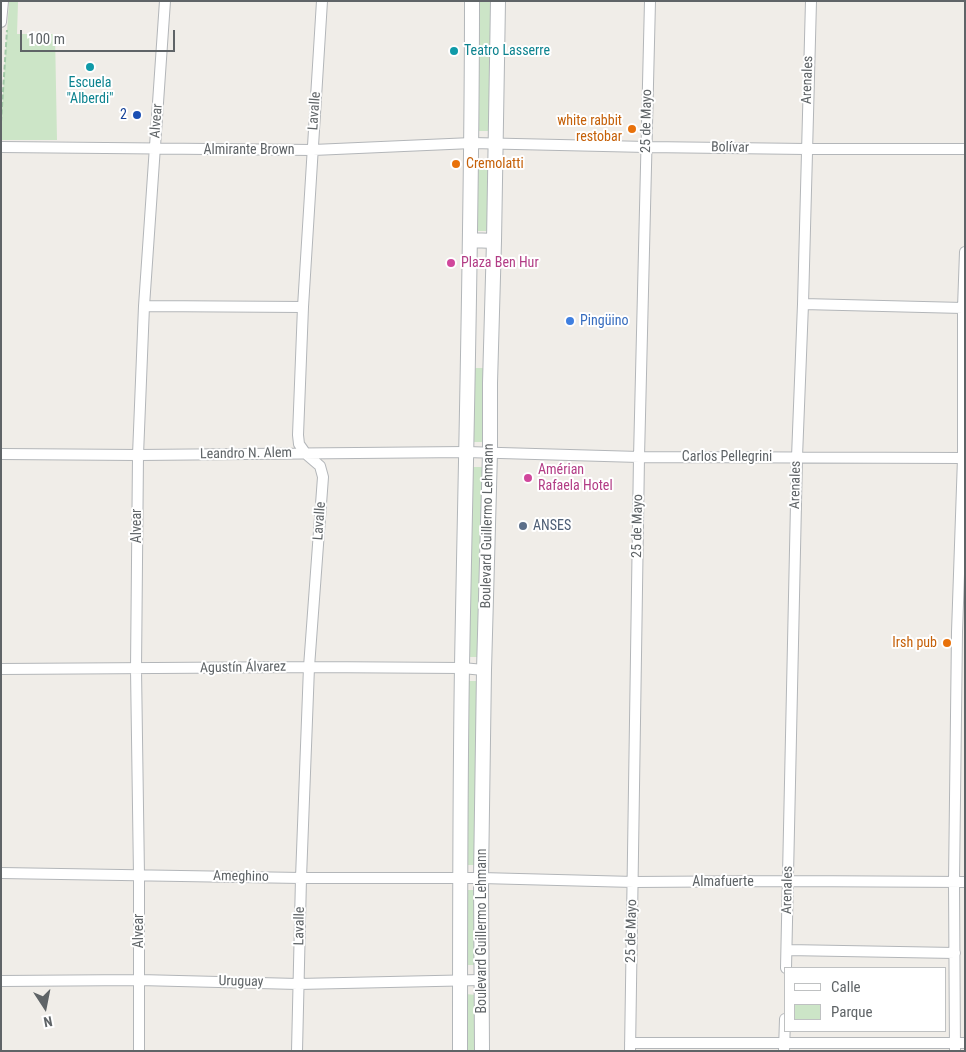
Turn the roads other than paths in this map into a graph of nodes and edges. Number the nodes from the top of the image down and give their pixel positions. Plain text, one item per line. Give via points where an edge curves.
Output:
1 (3, 1) edge
2 (165, 1) edge
3 (322, 1) edge
4 (472, 1) edge
5 (498, 1) edge
6 (650, 1) edge
7 (811, 1) edge
8 (4, 26) edge
9 (472, 143) junction
10 (496, 143) junction
11 (1, 147) edge
12 (647, 147) junction
13 (155, 149) junction
14 (806, 149) junction
15 (965, 149) edge
16 (313, 150) junction
17 (470, 240) junction
18 (494, 241) junction
19 (965, 252) edge
20 (803, 304) junction
21 (144, 306) junction
22 (303, 307) junction
23 (963, 308) junction
24 (468, 359) junction
25 (491, 360) junction
26 (466, 452) junction
27 (490, 452) junction
28 (1, 454) edge
29 (306, 454) junction
30 (138, 455) junction
31 (639, 457) junction
32 (797, 457) junction
33 (964, 458) edge
34 (961, 632) edge
35 (310, 667) junction
36 (462, 668) junction
37 (1, 669) edge
38 (136, 669) junction
39 (484, 670) junction
40 (1, 873) edge
41 (139, 876) junction
42 (301, 878) junction
43 (460, 878) junction
44 (481, 878) junction
45 (788, 881) junction
46 (634, 882) junction
47 (960, 882) edge
48 (786, 950) junction
49 (955, 953) junction
50 (786, 967) edge
51 (138, 980) junction
52 (481, 980) junction
53 (1, 981) edge
54 (460, 981) junction
55 (298, 984) junction
56 (785, 1032) edge
57 (958, 1045) edge
58 (784, 1046) edge
59 (630, 1047) edge
60 (139, 1051) edge
61 (297, 1051) edge
62 (460, 1051) edge
63 (482, 1051) edge

1 - 8 street
2 - 13 street, Alvear
3 - 16 street, Lavalle
4 - 9 main road, Boulevard Guillermo Lehmann
5 - 10 main road, Boulevard Guillermo Lehmann
6 - 12 street, 25 de Mayo
7 - 14 street, Arenales
9 - 10 street, Almirante Brown
9 - 16 street, Almirante Brown
9 - 17 main road, Boulevard Guillermo Lehmann
10 - 12 street, Bolívar
10 - 18 main road, Boulevard Guillermo Lehmann
11 - 13 street, Almirante Brown
12 - 14 street, Bolívar
12 - 31 street, 25 de Mayo
13 - 16 street, Almirante Brown
13 - 21 street, Alvear
14 - 15 street, Bolívar
14 - 20 street, Arenales
16 - 22 street, Lavalle
17 - 18 main road
17 - 24 main road, Boulevard Guillermo Lehmann
18 - 25 main road, Boulevard Guillermo Lehmann
19 - 23 street
20 - 23 street
20 - 32 street, Arenales
21 - 22 street
21 - 30 street, Alvear
22 - 29 street, Lavalle via 298,436
23 - 33 street
24 - 25 main road
24 - 26 main road, Boulevard Guillermo Lehmann
25 - 27 main road, Boulevard Guillermo Lehmann
26 - 27 street, Leandro N. Alem
26 - 29 street, Leandro N. Alem
26 - 36 main road, Boulevard Guillermo Lehmann
27 - 31 street, Carlos Pellegrini
27 - 39 main road, Boulevard Guillermo Lehmann
28 - 30 street, Leandro N. Alem
29 - 30 street, Leandro N. Alem
29 - 35 street, Lavalle via 320,466 323,477
30 - 38 street, Alvear
31 - 32 street, Carlos Pellegrini
31 - 46 street, 25 de Mayo
32 - 33 street, Carlos Pellegrini
32 - 45 street, Arenales
33 - 34 street
34 - 47 street
35 - 36 street, Agustín Álvarez
35 - 38 street, Agustín Álvarez
35 - 42 street, Lavalle
36 - 39 street, Agustín Álvarez
36 - 43 main road, Boulevard Guillermo Lehmann
37 - 38 street, Agustín Álvarez
38 - 41 street, Alvear
39 - 44 main road, Boulevard Guillermo Lehmann
40 - 41 street, Ameghino
41 - 42 street, Ameghino
41 - 51 street, Alvear
42 - 43 street, Ameghino
42 - 55 street, Lavalle
43 - 44 street, Ameghino
43 - 54 main road, Boulevard Guillermo Lehmann
44 - 46 street, Almafuerte
44 - 52 main road, Boulevard Guillermo Lehmann
45 - 46 street, Almafuerte
45 - 47 street, Almafuerte
45 - 48 street, Arenales
46 - 59 street, 25 de Mayo
47 - 49 street
48 - 49 street
48 - 50 street, Arenales
49 - 57 street
51 - 53 street, Uruguay
51 - 55 street, Uruguay
51 - 60 street, Alvear
52 - 54 street, Uruguay
52 - 63 main road, Boulevard Guillermo Lehmann
54 - 55 street, Uruguay
54 - 62 main road, Boulevard Guillermo Lehmann
55 - 61 street, Lavalle
56 - 58 street
57 - 58 street
58 - 59 street

